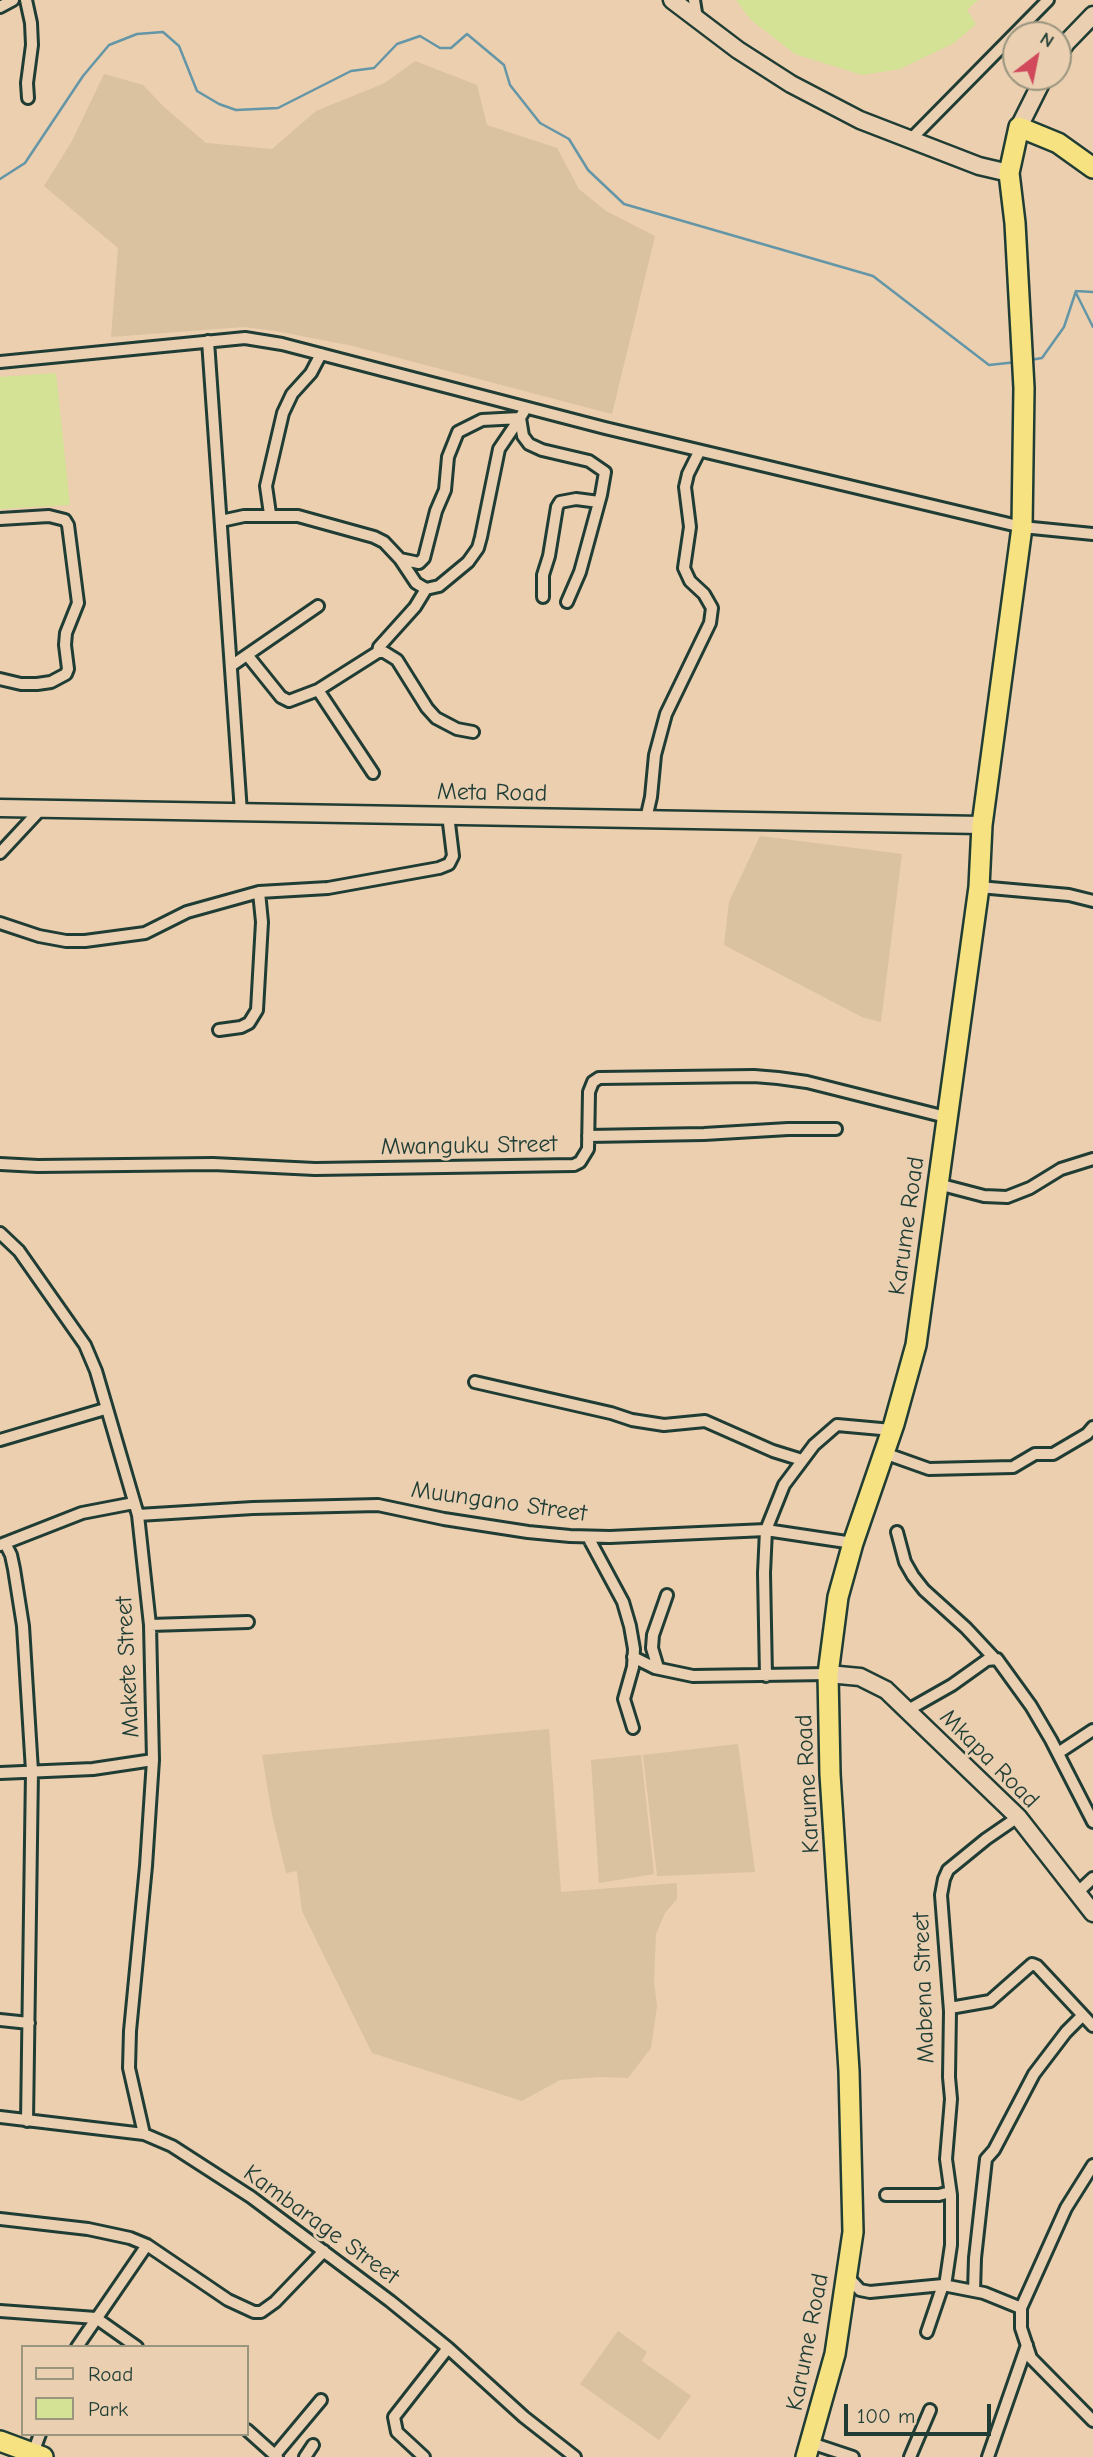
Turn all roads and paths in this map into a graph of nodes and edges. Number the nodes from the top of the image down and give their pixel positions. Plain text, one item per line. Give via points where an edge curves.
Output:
1 (13, 0) edge
2 (26, 0) edge
3 (673, 0) edge
4 (694, 0) edge
5 (1048, 0) edge
6 (0, 7) edge
7 (1093, 15) edge
8 (697, 19) junction
9 (1072, 37) edge
10 (1037, 91) edge
11 (28, 98) dead end
12 (1019, 127) junction
13 (911, 139) junction
14 (1093, 168) edge
15 (1009, 173) junction
16 (208, 341) junction
17 (321, 354) junction
18 (0, 362) edge
19 (526, 408) junction
20 (520, 418) junction
21 (699, 452) junction
22 (599, 502) junction
23 (270, 514) junction
24 (0, 519) edge
25 (221, 521) junction
26 (1021, 527) junction
27 (1093, 534) edge
28 (400, 559) junction
29 (426, 589) junction
30 (543, 597) dead end
31 (567, 602) dead end
32 (318, 606) dead end
33 (378, 652) junction
34 (248, 656) junction
35 (231, 666) junction
36 (0, 679) edge
37 (318, 690) junction
38 (473, 732) dead end
39 (373, 772) dead end
40 (0, 808) edge
41 (41, 808) junction
42 (241, 812) junction
43 (448, 816) junction
44 (646, 819) junction
45 (982, 824) junction
46 (0, 853) edge
47 (979, 887) junction
48 (259, 892) junction
49 (1093, 901) edge
50 (0, 923) edge
51 (219, 1030) dead end
52 (946, 1118) junction
53 (836, 1129) dead end
54 (588, 1136) junction
55 (1093, 1159) edge
56 (0, 1164) edge
57 (938, 1184) junction
58 (0, 1233) edge
59 (475, 1382) dead end
60 (105, 1409) junction
61 (1093, 1427) edge
62 (892, 1430) junction
63 (0, 1440) edge
64 (884, 1453) junction
65 (802, 1460) junction
66 (134, 1503) junction
67 (138, 1515) junction
68 (766, 1530) junction
69 (897, 1532) dead end
70 (588, 1537) junction
71 (853, 1542) junction
72 (2, 1544) edge
73 (667, 1595) dead end
74 (248, 1622) dead end
75 (150, 1625) junction
76 (633, 1657) junction
77 (993, 1658) junction
78 (657, 1668) junction
79 (828, 1674) junction
80 (766, 1676) junction
81 (908, 1710) junction
82 (633, 1728) dead end
83 (1093, 1730) edge
84 (1058, 1753) junction
85 (153, 1760) junction
86 (32, 1771) junction
87 (0, 1773) edge
88 (1018, 1816) junction
89 (1093, 1822) edge
90 (1093, 1878) edge
91 (1078, 1892) junction
92 (1093, 1913) edge
93 (950, 2008) junction
94 (1082, 2016) junction
95 (0, 2020) edge
96 (29, 2023) junction
97 (1093, 2026) edge
98 (0, 2117) edge
99 (27, 2121) junction
100 (144, 2134) junction
101 (1093, 2165) edge
102 (951, 2194) junction
103 (886, 2195) dead end
104 (0, 2219) edge
105 (147, 2245) junction
106 (324, 2252) junction
107 (846, 2275) junction
108 (944, 2286) junction
109 (974, 2291) junction
110 (1020, 2308) junction
111 (0, 2311) edge
112 (96, 2318) junction
113 (927, 2332) dead end
114 (78, 2345) edge
115 (134, 2345) edge
116 (1027, 2345) junction
117 (448, 2348) junction
118 (321, 2400) dead end
119 (930, 2410) dead end
120 (1093, 2421) edge
121 (248, 2431) edge
122 (40, 2436) edge
123 (0, 2441) edge
124 (313, 2445) dead end
125 (814, 2451) edge
126 (38, 2455) edge
127 (276, 2456) edge
128 (305, 2457) edge
129 (424, 2457) edge
130 (575, 2457) edge
131 (853, 2457) edge
132 (910, 2457) edge
133 (988, 2457) edge

1 - 6 street
2 - 11 street via 32,45
3 - 8 street
4 - 8 street
5 - 13 street
7 - 9 street
8 - 13 street via 791,84 860,120
10 - 12 street
12 - 14 highway via 1058,144
12 - 15 highway, Karume Road
13 - 15 street
15 - 26 highway, Karume Road via 1024,388
16 - 17 street via 246,338
16 - 18 street
16 - 25 street
17 - 19 street
17 - 23 street via 283,413 266,486
19 - 20 street
19 - 21 street
20 - 22 street via 529,444 604,469
20 - 28 street via 482,420 458,432 424,558 416,564
20 - 29 street via 499,449 478,548 451,578
21 - 26 street
21 - 44 street via 685,487 690,527 684,568 712,608 710,623 666,714
22 - 30 street via 560,502 543,575
22 - 31 street
23 - 25 street
23 - 28 street via 298,516 374,537
24 - 36 street via 48,516 65,520 78,595 66,633 66,674 37,684
25 - 35 street
26 - 27 street
26 - 45 highway, Karume Road
28 - 29 street via 416,583
29 - 33 street
32 - 34 street
33 - 37 street
33 - 38 street via 397,660 436,718
34 - 35 street
34 - 37 street via 286,701
35 - 42 street
37 - 39 street
40 - 41 street, Meta Road
41 - 42 street, Meta Road
41 - 46 street
42 - 43 street, Meta Road
43 - 44 street, Meta Road
43 - 48 street via 453,856 449,864 328,888
44 - 45 street, Meta Road
45 - 47 highway, Karume Road
47 - 49 street
47 - 52 highway, Karume Road
48 - 50 street via 187,912 145,933 85,941 39,936
48 - 51 street via 262,922 257,1010 249,1023
52 - 54 street, Mwanguku Street via 778,1078 600,1078 589,1093
52 - 57 highway, Karume Road
53 - 54 street
54 - 56 street, Mwanguku Street via 588,1149 574,1165 316,1169
55 - 57 street via 1007,1197 992,1198
57 - 62 highway, Karume Road via 916,1345
58 - 60 street, Makete Street via 19,1251 85,1345
59 - 65 street via 632,1420 664,1424 705,1421
60 - 63 street
60 - 66 street, Makete Street
61 - 64 street via 1053,1454 1035,1454 1013,1467 929,1469
62 - 64 highway, Karume Road
62 - 65 street via 837,1425
64 - 71 highway, Karume Road
65 - 68 street via 784,1485
66 - 67 street, Makete Street
66 - 72 street via 82,1513
67 - 70 street, Muungano Street via 378,1505 528,1532
67 - 75 street, Makete Street
68 - 70 street, Muungano Street
68 - 71 street, Muungano Street
68 - 80 street
69 - 77 street via 913,1576
70 - 76 street via 623,1602
71 - 79 highway, Karume Road via 838,1597
72 - 86 street via 14,1569 23,1626
73 - 78 street via 653,1635
74 - 75 street
75 - 85 street, Makete Street
76 - 78 street
76 - 82 street via 624,1699
77 - 81 street
77 - 84 street via 1031,1706
78 - 80 street via 693,1676
79 - 80 street
79 - 81 street, Mkapa Road via 860,1677 886,1690
79 - 107 highway, Karume Road via 853,2194
81 - 88 street, Mkapa Road
83 - 84 street
84 - 89 street
85 - 86 street via 93,1769
85 - 100 street, Makete Street via 130,2031 130,2068
86 - 87 street
86 - 96 street
88 - 91 street, Mkapa Road
88 - 93 street, Mabena Street via 948,1870 944,1878
90 - 91 street
91 - 92 street, Mkapa Road
93 - 94 street via 990,2001 1032,1964
93 - 102 street, Mabena Street via 946,2159
94 - 97 street
94 - 109 street via 1034,2074 986,2159
95 - 96 street
96 - 99 street
98 - 99 street, Kambarage Street
99 - 100 street, Kambarage Street
100 - 106 street, Kambarage Street via 194,2159
101 - 110 street via 1066,2208
102 - 103 street
102 - 108 street, Mabena Street via 951,2245
104 - 105 street via 88,2229
105 - 106 street via 228,2300 254,2312 275,2302
105 - 112 street
106 - 117 street, Kambarage Street
107 - 108 street via 860,2290 870,2292
107 - 125 highway, Karume Road
108 - 109 street
108 - 113 street, Mabena Street
109 - 110 street
110 - 116 street
111 - 112 street
112 - 114 street
112 - 115 street
116 - 120 street via 1031,2358
116 - 133 street
117 - 129 street via 394,2417 397,2432
117 - 130 street, Kambarage Street
118 - 127 street
119 - 132 street
121 - 127 street
122 - 126 street
123 - 126 highway
124 - 128 street
125 - 131 street

